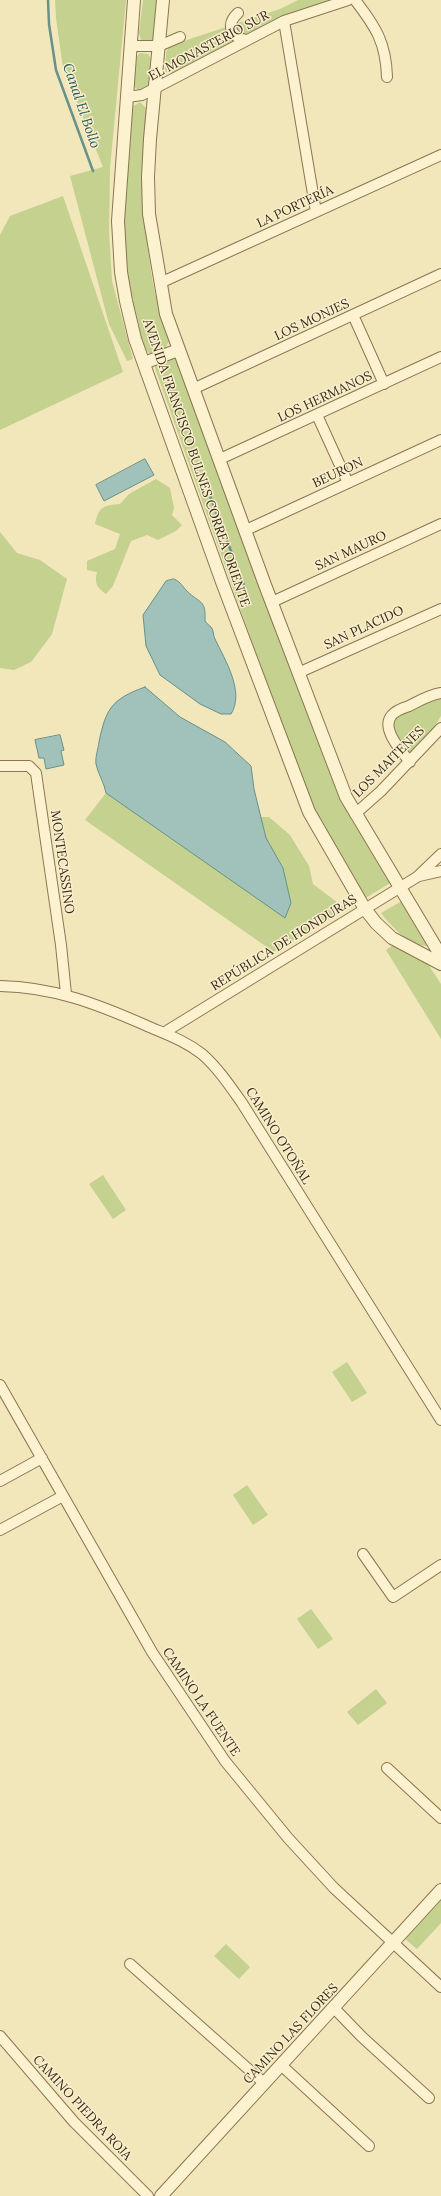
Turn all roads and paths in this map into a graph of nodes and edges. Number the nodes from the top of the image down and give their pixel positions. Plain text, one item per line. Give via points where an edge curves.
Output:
1 (134, 0) edge
2 (163, 0) edge
3 (348, 0) edge
4 (355, 0) edge
5 (238, 13) dead end
6 (284, 21) junction
7 (180, 37) dead end
8 (246, 40) junction
9 (132, 46) junction
10 (159, 46) junction
11 (388, 77) dead end
12 (154, 89) junction
13 (127, 97) junction
14 (441, 155) edge
15 (316, 212) junction
16 (441, 274) edge
17 (160, 283) junction
18 (353, 315) junction
19 (178, 350) junction
20 (441, 357) edge
21 (144, 363) junction
22 (384, 384) junction
23 (193, 389) junction
24 (317, 415) junction
25 (441, 440) edge
26 (220, 459) junction
27 (348, 483) junction
28 (441, 524) edge
29 (246, 530) junction
30 (272, 602) junction
31 (441, 609) edge
32 (298, 672) junction
33 (441, 693) edge
34 (441, 728) edge
35 (410, 762) junction
36 (0, 766) edge
37 (355, 814) junction
38 (441, 854) edge
39 (441, 871) edge
40 (417, 877) junction
41 (400, 887) junction
42 (365, 909) junction
43 (441, 956) edge
44 (441, 964) edge
45 (0, 986) edge
46 (66, 994) junction
47 (164, 1032) junction
48 (0, 1385) edge
49 (441, 1420) edge
50 (42, 1458) junction
51 (0, 1481) edge
52 (63, 1496) junction
53 (0, 1530) edge
54 (363, 1554) dead end
55 (441, 1565) edge
56 (387, 1768) dead end
57 (441, 1818) edge
58 (441, 1890) edge
59 (393, 1944) junction
60 (130, 1964) dead end
61 (441, 1988) edge
62 (334, 2008) junction
63 (0, 2036) edge
64 (281, 2065) junction
65 (264, 2083) junction
66 (429, 2098) dead end
67 (369, 2146) dead end
68 (148, 2196) edge
69 (161, 2196) edge

1 - 9 street, AVENIDA FRANCISCO BULNES CORREA ORIENTE
2 - 10 street, AVENIDA FRANCISCO BULNES CORREA ORIENTE
3 - 6 street, EL MONASTERIO SUR
4 - 11 street via 382,40
5 - 8 street via 232,18 232,33 238,39
6 - 8 street, EL MONASTERIO SUR
6 - 15 street
7 - 10 street
8 - 12 street, EL MONASTERIO SUR
9 - 10 street
9 - 13 street, AVENIDA FRANCISCO BULNES CORREA ORIENTE
10 - 12 street, AVENIDA FRANCISCO BULNES CORREA ORIENTE
12 - 13 street, EL MONASTERIO SUR via 142,95
12 - 17 street, AVENIDA FRANCISCO BULNES CORREA ORIENTE via 149,214
13 - 21 street, AVENIDA FRANCISCO BULNES CORREA ORIENTE via 119,181 119,250 126,302
14 - 15 street, LA PORTERÍA
15 - 17 street, LA PORTERÍA
16 - 18 street, LOS MONJES
17 - 19 street, AVENIDA FRANCISCO BULNES CORREA ORIENTE via 166,314
18 - 22 street
18 - 23 street, LOS MONJES
19 - 21 street
19 - 23 street, AVENIDA FRANCISCO BULNES CORREA ORIENTE
20 - 22 street, LOS HERMANOS
21 - 42 street, AVENIDA FRANCISCO BULNES CORREA ORIENTE via 236,621 309,812
22 - 24 street, LOS HERMANOS
23 - 26 street, AVENIDA FRANCISCO BULNES CORREA ORIENTE
24 - 26 street, LOS HERMANOS
24 - 27 street
25 - 27 street, BEURON
26 - 29 street, AVENIDA FRANCISCO BULNES CORREA ORIENTE
27 - 29 street, BEURON
28 - 30 street, SAN MAURO
29 - 30 street, AVENIDA FRANCISCO BULNES CORREA ORIENTE
30 - 32 street, AVENIDA FRANCISCO BULNES CORREA ORIENTE
31 - 32 street, SAN PLACIDO
32 - 37 street, AVENIDA FRANCISCO BULNES CORREA ORIENTE via 341,785
33 - 35 street via 390,717 390,733
34 - 35 street, LOS MAITENES
35 - 37 street, LOS MAITENES
36 - 46 street, MONTECASSINO via 29,766 36,773
37 - 41 street, AVENIDA FRANCISCO BULNES CORREA ORIENTE
38 - 40 street, REPÚBLICA DE HONDURAS
39 - 40 street, REPÚBLICA DE HONDURAS
40 - 41 street, REPÚBLICA DE HONDURAS
41 - 42 street, REPÚBLICA DE HONDURAS
41 - 43 street, AVENIDA FRANCISCO BULNES CORREA ORIENTE
42 - 44 street, AVENIDA FRANCISCO BULNES CORREA ORIENTE via 392,938
42 - 47 street, REPÚBLICA DE HONDURAS
45 - 46 street, CAMINO OTOÑAL
46 - 47 street, CAMINO OTOÑAL
47 - 49 street, CAMINO OTOÑAL via 202,1054 227,1081
48 - 50 street, CAMINO LA FUENTE
50 - 51 street
50 - 52 street, CAMINO LA FUENTE
52 - 53 street
52 - 59 street, CAMINO LA FUENTE via 152,1652 225,1761 310,1864
54 - 55 street via 393,1597
56 - 57 street
58 - 59 street, CAMINO LAS FLORES
59 - 61 street, CAMINO LA FUENTE
59 - 62 street, CAMINO LAS FLORES
60 - 65 street
62 - 64 street, CAMINO LAS FLORES
62 - 66 street
63 - 68 street, CAMINO PIEDRA ROJA via 74,2122
64 - 65 street, CAMINO LAS FLORES
64 - 67 street
65 - 69 street, CAMINO LAS FLORES

